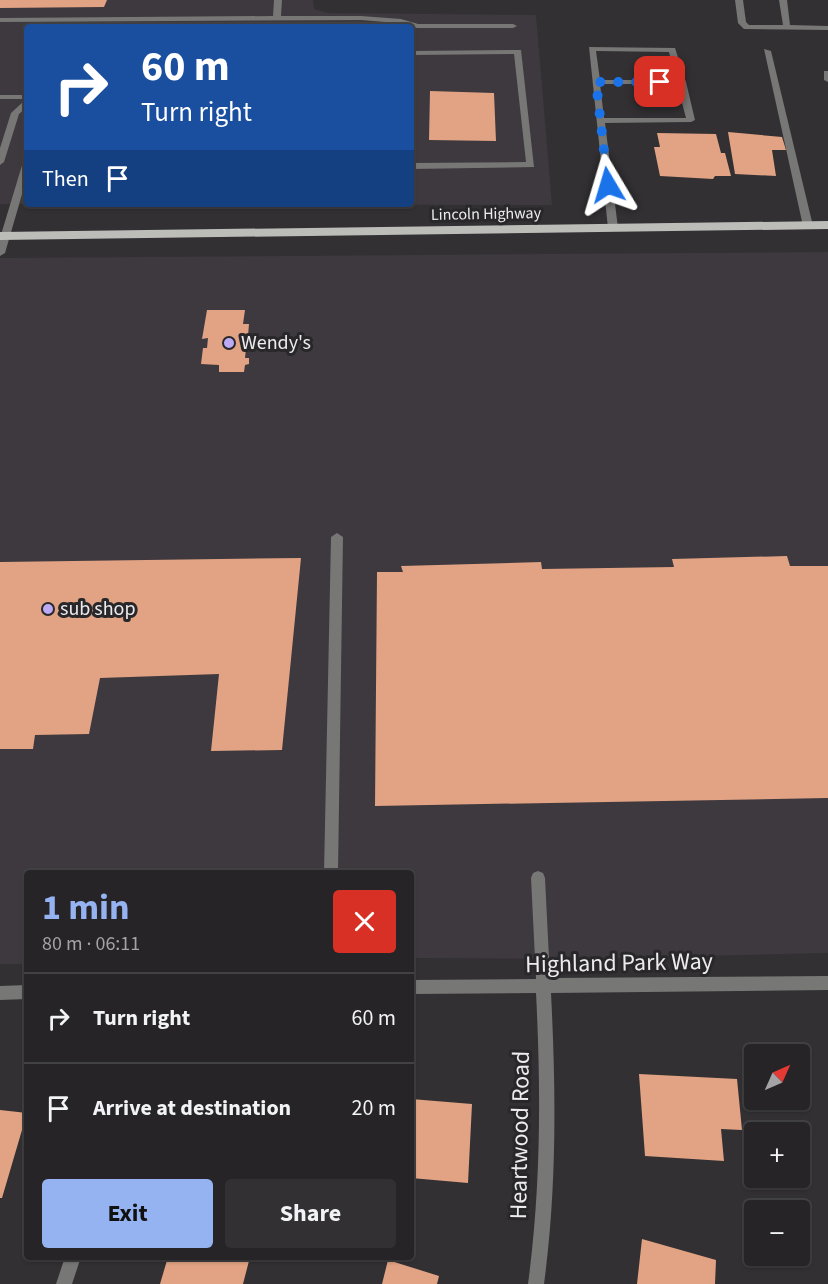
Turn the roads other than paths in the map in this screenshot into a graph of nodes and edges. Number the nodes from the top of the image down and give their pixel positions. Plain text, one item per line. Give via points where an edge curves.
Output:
1 (278, 0) edge
2 (739, 0) edge
3 (783, 0) edge
4 (277, 17) junction
5 (0, 20) edge
6 (57, 23) edge
7 (401, 24) edge
8 (414, 26) edge
9 (513, 26) dead end
10 (787, 27) junction
11 (828, 28) edge
12 (767, 51) dead end
13 (414, 53) edge
14 (596, 82) junction
15 (682, 82) junction
16 (0, 97) edge
17 (24, 97) edge
18 (24, 106) edge
19 (600, 121) junction
20 (0, 162) edge
21 (414, 166) edge
22 (24, 171) edge
23 (828, 225) edge
24 (808, 226) junction
25 (613, 228) junction
26 (2, 236) edge
27 (0, 253) edge
28 (338, 537) dead end
29 (331, 870) edge
30 (538, 878) dead end
31 (828, 983) edge
32 (542, 986) junction
33 (414, 987) edge
34 (24, 992) edge
35 (0, 993) edge
36 (72, 1260) edge
37 (64, 1284) edge
38 (536, 1284) edge

1 - 4 street
2 - 10 street via 742,23 747,27
3 - 10 street
4 - 6 street
4 - 7 street via 361,18
5 - 6 street
8 - 9 street
10 - 11 street
12 - 24 street
13 - 21 street via 518,52 531,165
14 - 15 street
14 - 15 street via 592,49 672,50
14 - 19 street
15 - 19 street via 691,120
16 - 17 street
18 - 20 street via 15,113
19 - 25 street
22 - 26 street
23 - 24 main road, Lincoln Highway
24 - 25 main road, Lincoln Highway
25 - 26 main road, Lincoln Highway
26 - 27 street
28 - 29 street
30 - 32 street, Heartwood Road
31 - 32 street, Highland Park Way
32 - 33 street, Highland Park Way
32 - 38 street, Heartwood Road via 549,1107 548,1180
34 - 35 street
36 - 37 street

